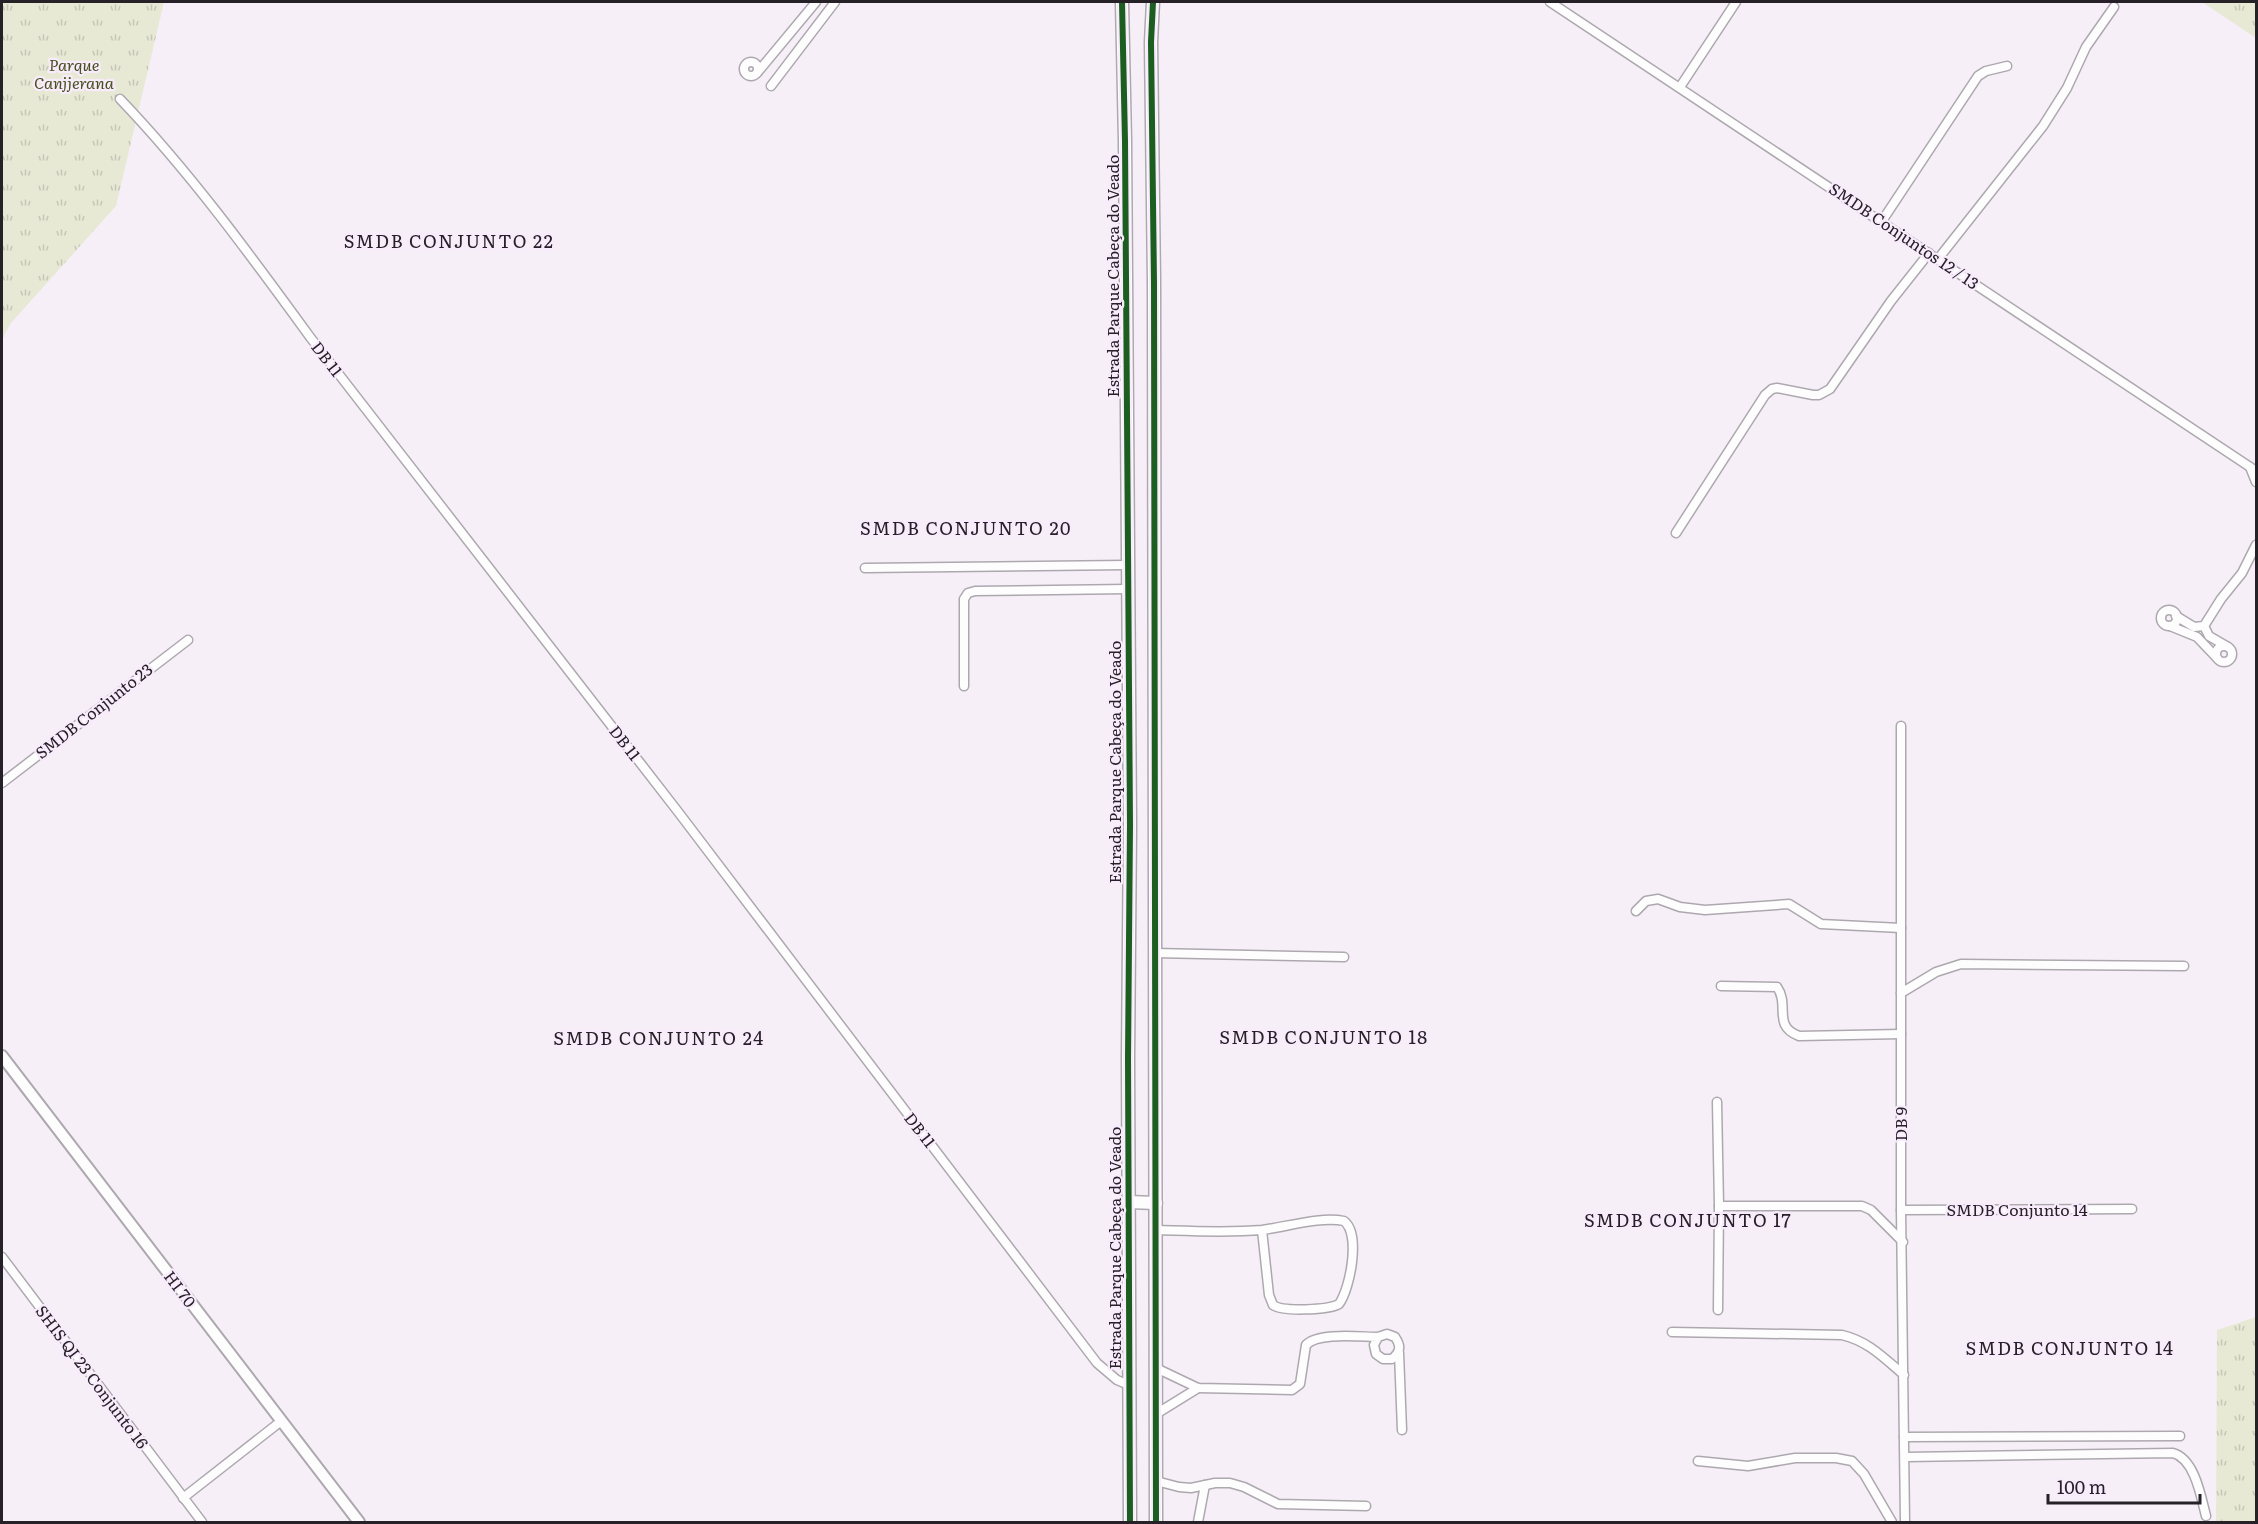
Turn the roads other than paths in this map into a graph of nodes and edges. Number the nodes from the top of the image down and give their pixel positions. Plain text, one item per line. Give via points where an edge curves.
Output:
1 (816, 2) edge
2 (835, 2) edge
3 (1122, 2) edge
4 (1153, 2) edge
5 (1550, 2) edge
6 (1736, 2) edge
7 (2114, 7) dead end
8 (770, 59) junction
9 (2007, 66) dead end
10 (771, 86) dead end
11 (1680, 87) junction
12 (120, 99) dead end
13 (1882, 221) junction
14 (1929, 253) junction
15 (1938, 259) junction
16 (2253, 469) edge
17 (2256, 482) edge
18 (1676, 532) dead end
19 (2256, 545) edge
20 (1127, 565) junction
21 (865, 568) dead end
22 (1128, 590) junction
23 (2176, 616) junction
24 (2170, 626) junction
25 (2204, 626) junction
26 (188, 640) dead end
27 (964, 686) dead end
28 (1901, 726) dead end
29 (2, 783) edge
30 (1636, 911) dead end
31 (1901, 928) junction
32 (1154, 953) junction
33 (1344, 957) dead end
34 (2184, 966) dead end
35 (1721, 986) dead end
36 (1901, 993) junction
37 (1901, 1034) junction
38 (2, 1056) edge
39 (1717, 1102) dead end
40 (1128, 1202) junction
41 (1156, 1203) junction
42 (1719, 1206) junction
43 (2132, 1209) dead end
44 (1902, 1210) junction
45 (1156, 1230) junction
46 (1262, 1230) junction
47 (1903, 1242) junction
48 (2, 1257) edge
49 (1718, 1310) dead end
50 (1672, 1332) dead end
51 (1378, 1337) junction
52 (1399, 1353) junction
53 (1156, 1368) junction
54 (1904, 1375) junction
55 (1129, 1385) junction
56 (1198, 1388) junction
57 (1156, 1414) junction
58 (280, 1422) junction
59 (1402, 1430) dead end
60 (2180, 1436) dead end
61 (1904, 1437) junction
62 (1906, 1457) junction
63 (1698, 1461) dead end
64 (1156, 1481) junction
65 (1205, 1485) junction
66 (183, 1498) junction
67 (1366, 1506) dead end
68 (2206, 1516) dead end
69 (202, 1522) edge
70 (359, 1522) edge
71 (1130, 1522) edge
72 (1156, 1522) edge
73 (1198, 1522) edge
74 (1892, 1522) edge
75 (1905, 1522) edge

1 - 8 street
2 - 10 street
3 - 20 main road, Estrada Parque Cabeça do Veado
4 - 32 main road
5 - 11 street, SMDB Conjuntos 12 / 13
6 - 11 street
7 - 15 street via 2086,47 2048,120
8 - 8 street via 757,73 745,72 749,62
9 - 13 street via 1978,76
11 - 13 street, SMDB Conjuntos 12 / 13
12 - 55 street, DB 11 via 151,131 258,265 1097,1363
13 - 14 street, SMDB Conjuntos 12 / 13
14 - 15 street, SMDB Conjuntos 12 / 13
14 - 18 street via 1830,389 1813,395 1777,388 1765,395
15 - 16 street, SMDB Conjuntos 12 / 13
16 - 17 street
19 - 25 street via 2242,573
20 - 21 street
20 - 22 main road, Estrada Parque Cabeça do Veado
22 - 27 street via 968,593 964,599
22 - 40 main road, Estrada Parque Cabeça do Veado
23 - 24 street
23 - 24 street via 2171,610 2162,614 2162,622
23 - 25 street via 2194,627
24 - 25 street via 2197,637 2217,658 2219,648 2228,647 2209,636
26 - 29 street, SMDB Conjunto 23
28 - 31 street, DB 9
30 - 31 street via 1646,901 1658,899 1705,910 1789,904 1821,924
31 - 36 street, DB 9
32 - 33 street
32 - 41 main road
34 - 36 street via 1961,964 1936,972
35 - 37 street via 1777,987 1782,994 1784,1026 1799,1036
36 - 37 street, DB 9
37 - 44 street, DB 9
38 - 58 street, HI 70
39 - 42 street
40 - 41 main road
40 - 55 main road, Estrada Parque Cabeça do Veado
41 - 45 main road
42 - 47 street via 1862,1206
42 - 49 street
43 - 44 street, SMDB Conjunto 14
44 - 47 street, DB 9
45 - 46 street
45 - 53 main road
46 - 46 street via 1338,1220 1349,1224 1352,1258 1339,1304 1329,1308 1273,1305
47 - 54 street, DB 9
48 - 66 street, SHIS QI 23 Conjunto 16
50 - 54 street via 1842,1335 1874,1349
51 - 52 street via 1395,1336 1400,1344
51 - 52 street via 1374,1345 1376,1354 1392,1359
51 - 56 street via 1310,1341 1304,1351 1302,1380 1292,1390
52 - 59 street
53 - 56 street
53 - 57 main road
54 - 61 street, DB 9
55 - 71 main road, Estrada Parque Cabeça do Veado
56 - 57 street
57 - 64 main road
58 - 66 street
58 - 70 street, HI 70
60 - 61 street
61 - 62 street, DB 9
62 - 68 street via 2173,1453 2189,1467
62 - 75 street, DB 9
63 - 74 street via 1748,1466 1789,1459 1852,1461
64 - 65 street via 1184,1488
64 - 72 main road
65 - 67 street via 1230,1483 1278,1504
65 - 73 street
66 - 69 street, SHIS QI 23 Conjunto 16

